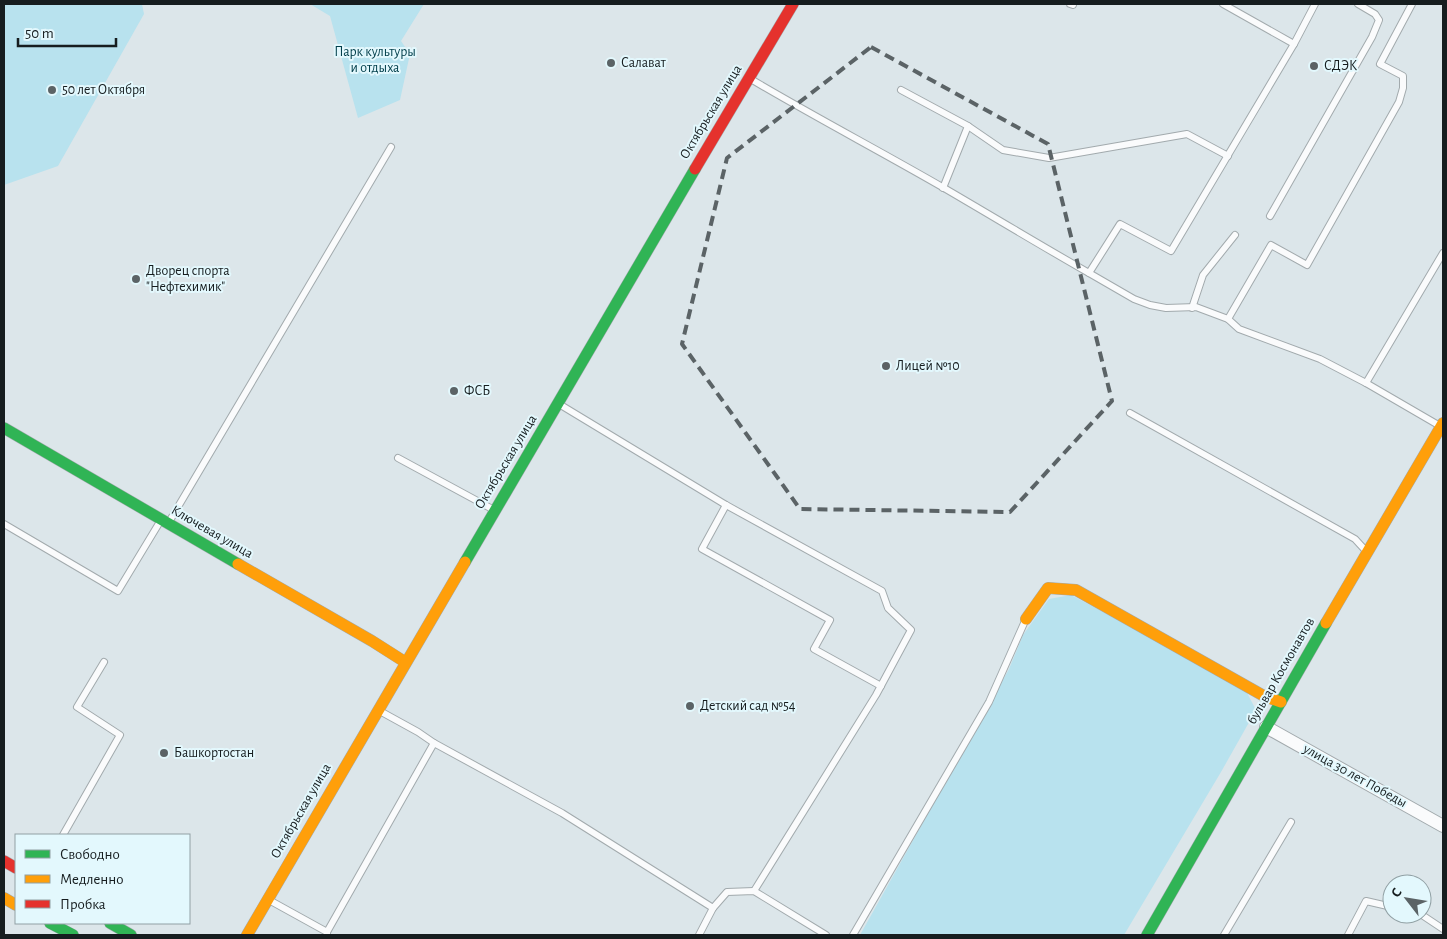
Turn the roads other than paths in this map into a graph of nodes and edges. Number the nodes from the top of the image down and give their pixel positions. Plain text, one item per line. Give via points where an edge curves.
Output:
1 (793, 4) edge
2 (1315, 4) edge
3 (1358, 4) edge
4 (1412, 4) edge
5 (1227, 5) edge
6 (1294, 44) junction
7 (748, 77) junction
8 (901, 90) dead end
9 (968, 126) junction
10 (392, 147) dead end
11 (1228, 156) junction
12 (943, 188) junction
13 (1270, 216) dead end
14 (1235, 235) dead end
15 (1443, 253) edge
16 (1089, 273) junction
17 (1192, 308) junction
18 (1228, 319) junction
19 (1366, 383) junction
20 (558, 404) junction
21 (1130, 413) dead end
22 (1442, 425) edge
23 (4, 428) edge
24 (398, 458) dead end
25 (726, 505) junction
26 (495, 510) junction
27 (164, 522) junction
28 (4, 524) edge
29 (1367, 552) junction
30 (1026, 619) joint
31 (104, 662) dead end
32 (405, 662) junction
33 (881, 686) junction
34 (1281, 702) junction
35 (377, 710) junction
36 (1266, 727) junction
37 (434, 743) junction
38 (1291, 822) dead end
39 (1443, 826) edge
40 (64, 834) edge
41 (4, 861) edge
42 (15, 867) edge
43 (754, 891) junction
44 (4, 898) edge
45 (267, 898) junction
46 (15, 904) edge
47 (1382, 905) edge
48 (713, 908) junction
49 (1432, 922) edge
50 (52, 924) edge
51 (112, 924) edge
52 (1443, 929) edge
53 (327, 934) edge
54 (73, 935) edge
55 (131, 935) edge
56 (246, 935) edge
57 (699, 935) edge
58 (826, 935) edge
59 (853, 935) edge
60 (1147, 935) edge
61 (1224, 935) edge
62 (1348, 935) edge

1 - 7 street, Октябрьская улица
2 - 6 lane
3 - 13 lane via 1379,20 1372,37
4 - 18 lane via 1380,64 1403,76 1399,102 1307,265 1271,245
5 - 6 lane
6 - 11 lane
7 - 12 lane
7 - 20 street, Октябрьская улица
8 - 9 lane
9 - 11 lane via 1003,150 1049,158 1187,134
9 - 12 lane
10 - 27 lane
11 - 16 lane via 1171,252 1120,224
12 - 16 lane
14 - 17 lane via 1203,275
15 - 19 lane
16 - 17 lane via 1150,306
17 - 18 lane
18 - 19 lane via 1240,329 1320,360
19 - 22 lane
20 - 25 lane
20 - 26 street, Октябрьская улица
21 - 29 lane via 1355,539
22 - 29 street, бульвар Космонавтов
23 - 27 street, Ключевая улица
24 - 26 lane
25 - 33 lane via 882,592 888,608 911,630
25 - 33 lane via 702,549 830,620 814,649
26 - 32 street, Октябрьская улица
27 - 28 lane via 118,591
27 - 32 street, Ключевая улица
29 - 34 street, бульвар Космонавтов
30 - 34 street via 1048,588 1076,590 1264,696
30 - 59 lane via 989,702
31 - 40 lane via 77,707 120,735
32 - 35 street, Октябрьская улица
33 - 43 lane
34 - 36 street, бульвар Космонавтов
35 - 37 lane
35 - 45 street, Октябрьская улица
36 - 39 street, улица 30 лет Победы
36 - 60 street, бульвар Космонавтов
37 - 48 lane via 562,813
37 - 53 lane
38 - 61 lane
41 - 42 street
43 - 48 lane via 727,892
43 - 58 lane
44 - 46 street
45 - 53 lane
45 - 56 street, Октябрьская улица
47 - 62 lane via 1366,901
48 - 57 lane
49 - 52 lane
50 - 54 street
51 - 55 street

